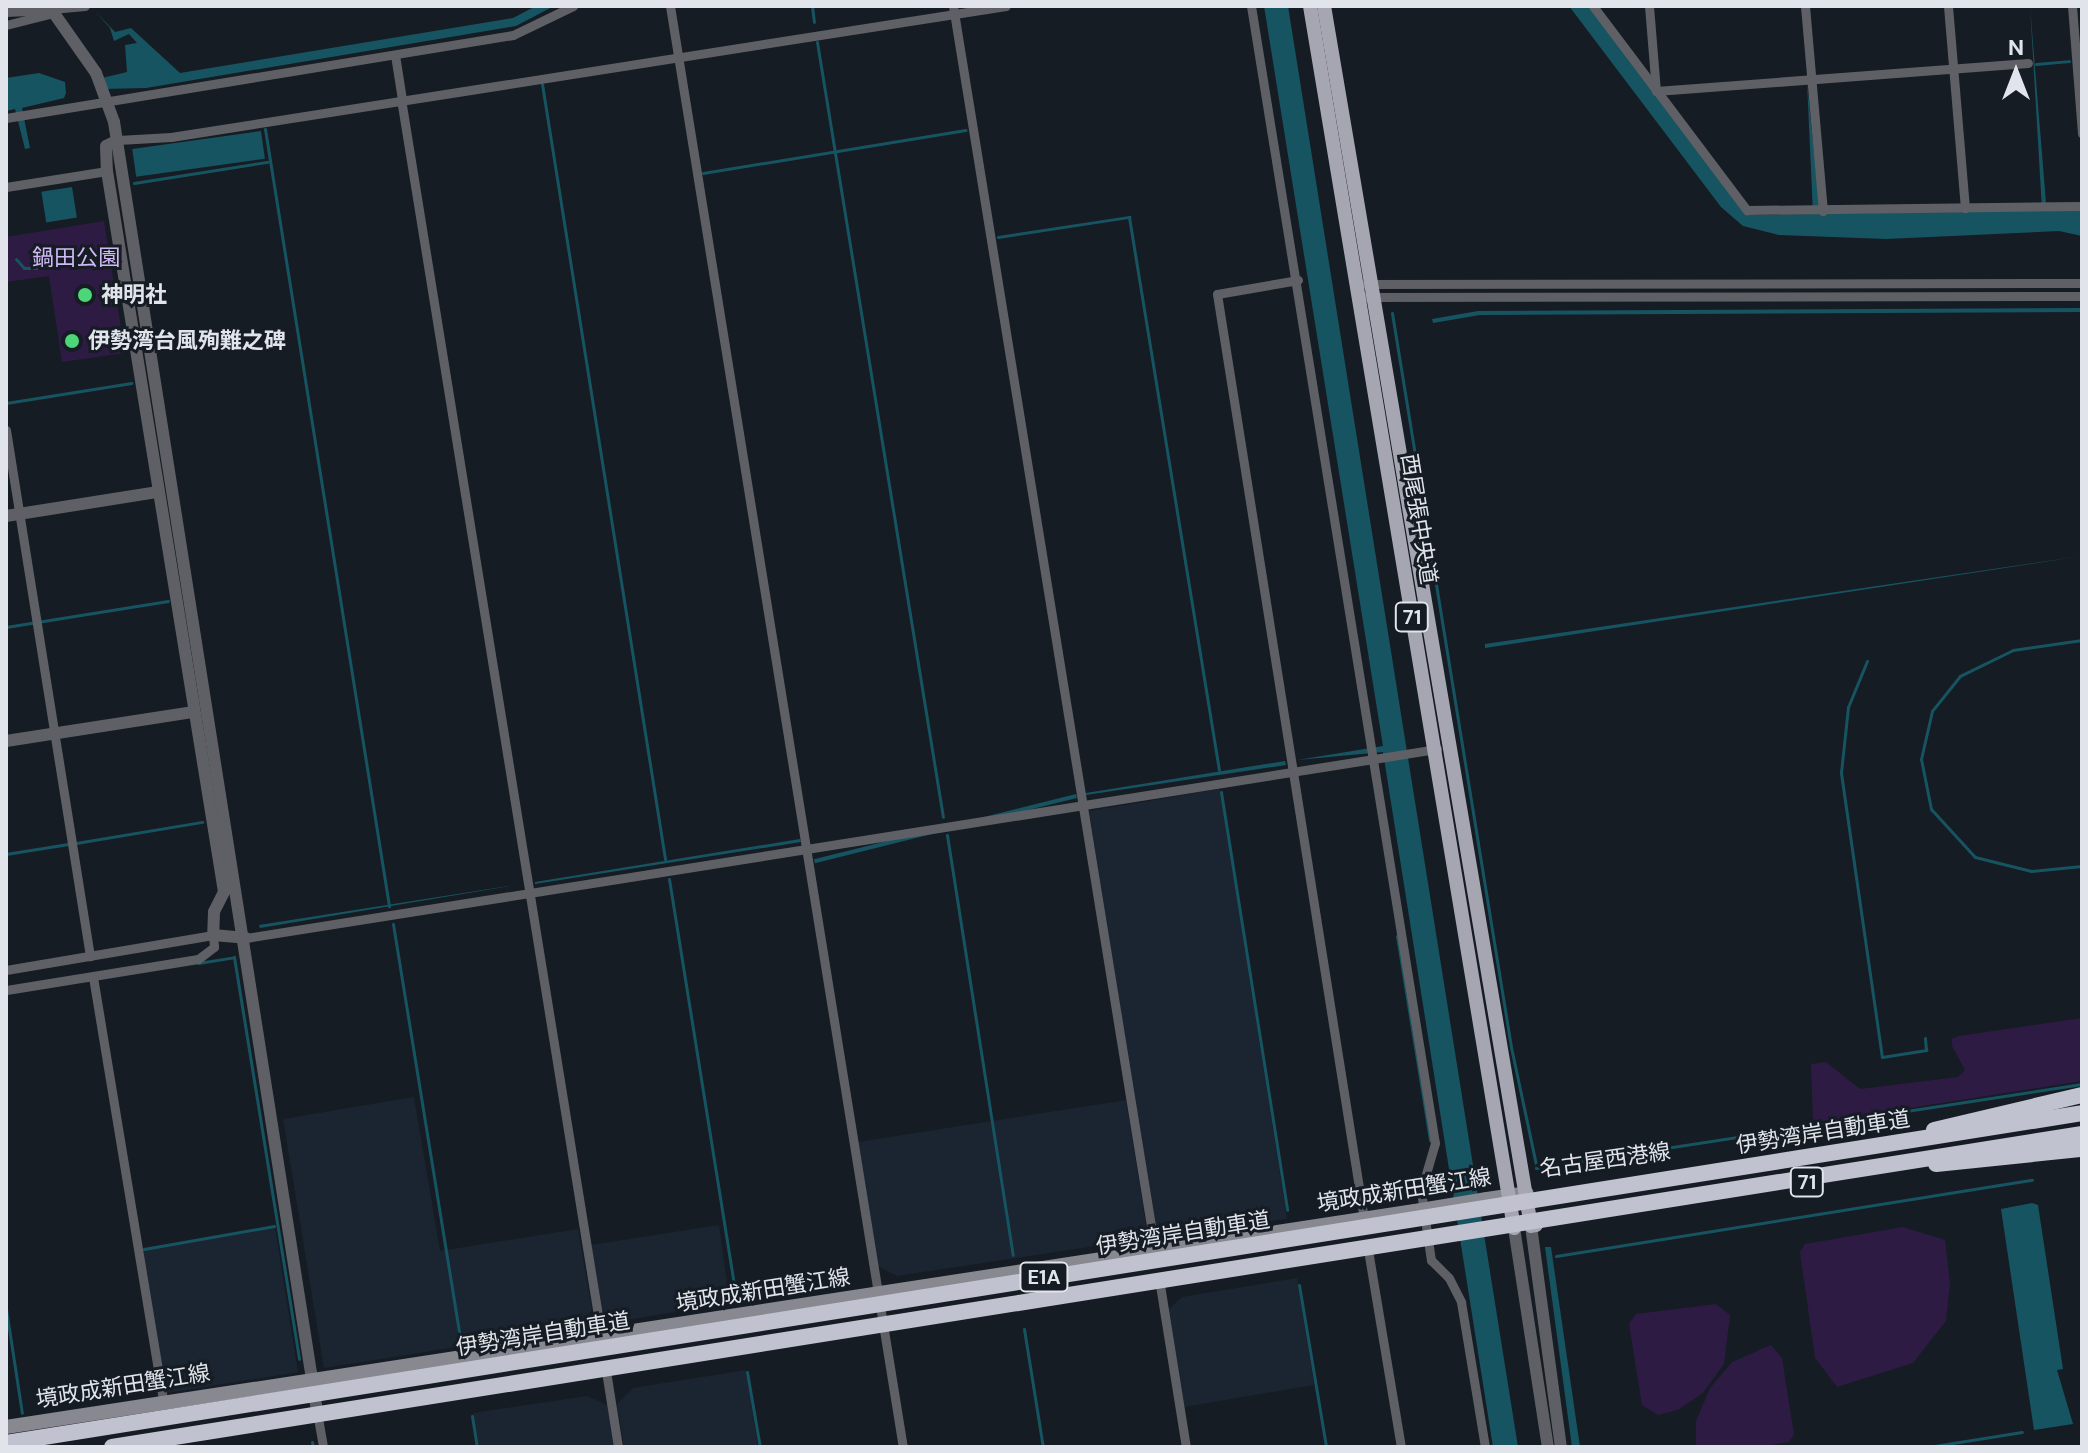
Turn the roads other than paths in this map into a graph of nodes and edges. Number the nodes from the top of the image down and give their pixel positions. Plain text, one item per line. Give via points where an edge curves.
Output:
1 (85, 6) edge
2 (573, 6) edge
3 (670, 6) edge
4 (1006, 6) edge
5 (1251, 6) edge
6 (1310, 6) edge
7 (1324, 6) edge
8 (1593, 6) edge
9 (1649, 6) edge
10 (1805, 6) edge
11 (1948, 6) edge
12 (2072, 6) edge
13 (954, 10) edge
14 (6, 11) edge
15 (52, 11) junction
16 (6, 25) edge
17 (395, 55) junction
18 (678, 55) junction
19 (2028, 63) dead end
20 (1954, 69) junction
21 (1811, 79) junction
22 (1656, 91) junction
23 (105, 95) junction
24 (401, 99) junction
25 (15, 116) edge
26 (2082, 134) edge
27 (118, 140) junction
28 (107, 171) junction
29 (6, 187) edge
30 (2082, 206) edge
31 (1965, 208) junction
32 (1819, 211) junction
33 (1298, 280) junction
34 (2082, 283) edge
35 (1367, 291) junction
36 (2082, 296) edge
37 (6, 430) edge
38 (158, 492) junction
39 (13, 515) edge
40 (194, 712) junction
41 (55, 733) junction
42 (6, 741) edge
43 (1441, 749) junction
44 (1375, 754) junction
45 (1293, 772) junction
46 (1084, 804) junction
47 (807, 848) junction
48 (529, 892) junction
49 (213, 935) junction
50 (246, 938) junction
51 (90, 956) junction
52 (6, 970) edge
53 (93, 977) junction
54 (6, 990) edge
55 (2080, 1103) edge
56 (1894, 1140) joint
57 (2081, 1143) edge
58 (1898, 1168) joint
59 (1527, 1193) junction
60 (1509, 1196) junction
61 (1364, 1219) junction
62 (1531, 1226) junction
63 (1514, 1228) junction
64 (1368, 1250) junction
65 (1155, 1251) junction
66 (1160, 1285) junction
67 (877, 1294) junction
68 (883, 1333) junction
69 (602, 1340) junction
70 (606, 1371) junction
71 (313, 1377) junction
72 (163, 1401) junction
73 (318, 1418) junction
74 (6, 1427) edge
75 (6, 1443) edge
76 (168, 1445) edge
77 (112, 1447) edge
78 (151, 1447) edge
79 (323, 1447) edge
80 (618, 1447) edge
81 (903, 1447) edge
82 (1186, 1447) edge
83 (1401, 1447) edge
84 (1485, 1447) edge
85 (1548, 1447) edge
86 (1561, 1447) edge

1 - 15 street
2 - 17 street via 521,33
3 - 18 street
4 - 13 street
5 - 33 street
6 - 35 main road, 西尾張中央道 / 71
7 - 35 main road, 西尾張中央道 / 71
8 - 22 street
9 - 22 street
10 - 21 street
11 - 20 street
12 - 26 street
13 - 18 street
13 - 46 street
14 - 15 street
15 - 16 street
15 - 23 street via 96,73
17 - 23 street
17 - 24 street
18 - 24 street
18 - 47 street
19 - 20 street
20 - 21 street
20 - 31 street
21 - 22 street
21 - 32 street
22 - 32 street via 1747,210
23 - 25 street
23 - 27 street
24 - 27 street via 171,137
24 - 48 street
27 - 28 street via 106,146
27 - 50 street
28 - 29 street
28 - 38 street
30 - 31 street
31 - 32 street
33 - 44 street
33 - 45 street via 1217,294
34 - 35 street
35 - 36 street
35 - 43 main road, 西尾張中央道 / 71
37 - 39 street
38 - 39 street
38 - 40 street
39 - 41 street
40 - 41 street
40 - 49 street via 224,892 214,912
41 - 42 street
41 - 51 street
43 - 44 street
43 - 59 main road, 西尾張中央道 / 71
43 - 60 main road, 西尾張中央道 / 71
44 - 45 street
44 - 84 street via 1435,1143 1421,1191 1431,1260 1449,1278 1461,1302
45 - 46 street
45 - 61 street
46 - 47 street
46 - 65 street
47 - 48 street
47 - 67 street
48 - 50 street
48 - 69 street
49 - 50 street
49 - 51 street
49 - 53 street via 214,947 198,959
50 - 71 street
51 - 52 street
53 - 54 street
53 - 72 street
55 - 56 highway
55 - 75 highway, 伊勢湾岸自動車道 / E1A, bridge
56 - 59 main road, 名古屋西港線 / 71
57 - 58 highway
57 - 77 highway, 伊勢湾岸自動車道 / E1A, bridge
58 - 62 main road, 71
59 - 60 main road, 境政成新田蟹江線
59 - 62 main road, 名古屋西港線 / 71
60 - 61 main road, 境政成新田蟹江線, bridge
60 - 63 main road, 西尾張中央道 / 71
61 - 65 main road, 境政成新田蟹江線
62 - 63 main road
62 - 86 street
63 - 64 main road, bridge
63 - 85 street
64 - 66 main road
64 - 83 street
65 - 67 main road, 境政成新田蟹江線
66 - 68 main road
66 - 82 street
67 - 68 street
67 - 69 main road, 境政成新田蟹江線
68 - 70 main road
68 - 81 street
69 - 71 main road, 境政成新田蟹江線
70 - 73 main road
70 - 80 street
71 - 72 main road, 境政成新田蟹江線
71 - 73 street
72 - 74 main road, 境政成新田蟹江線
73 - 76 main road
73 - 79 street
76 - 78 main road

